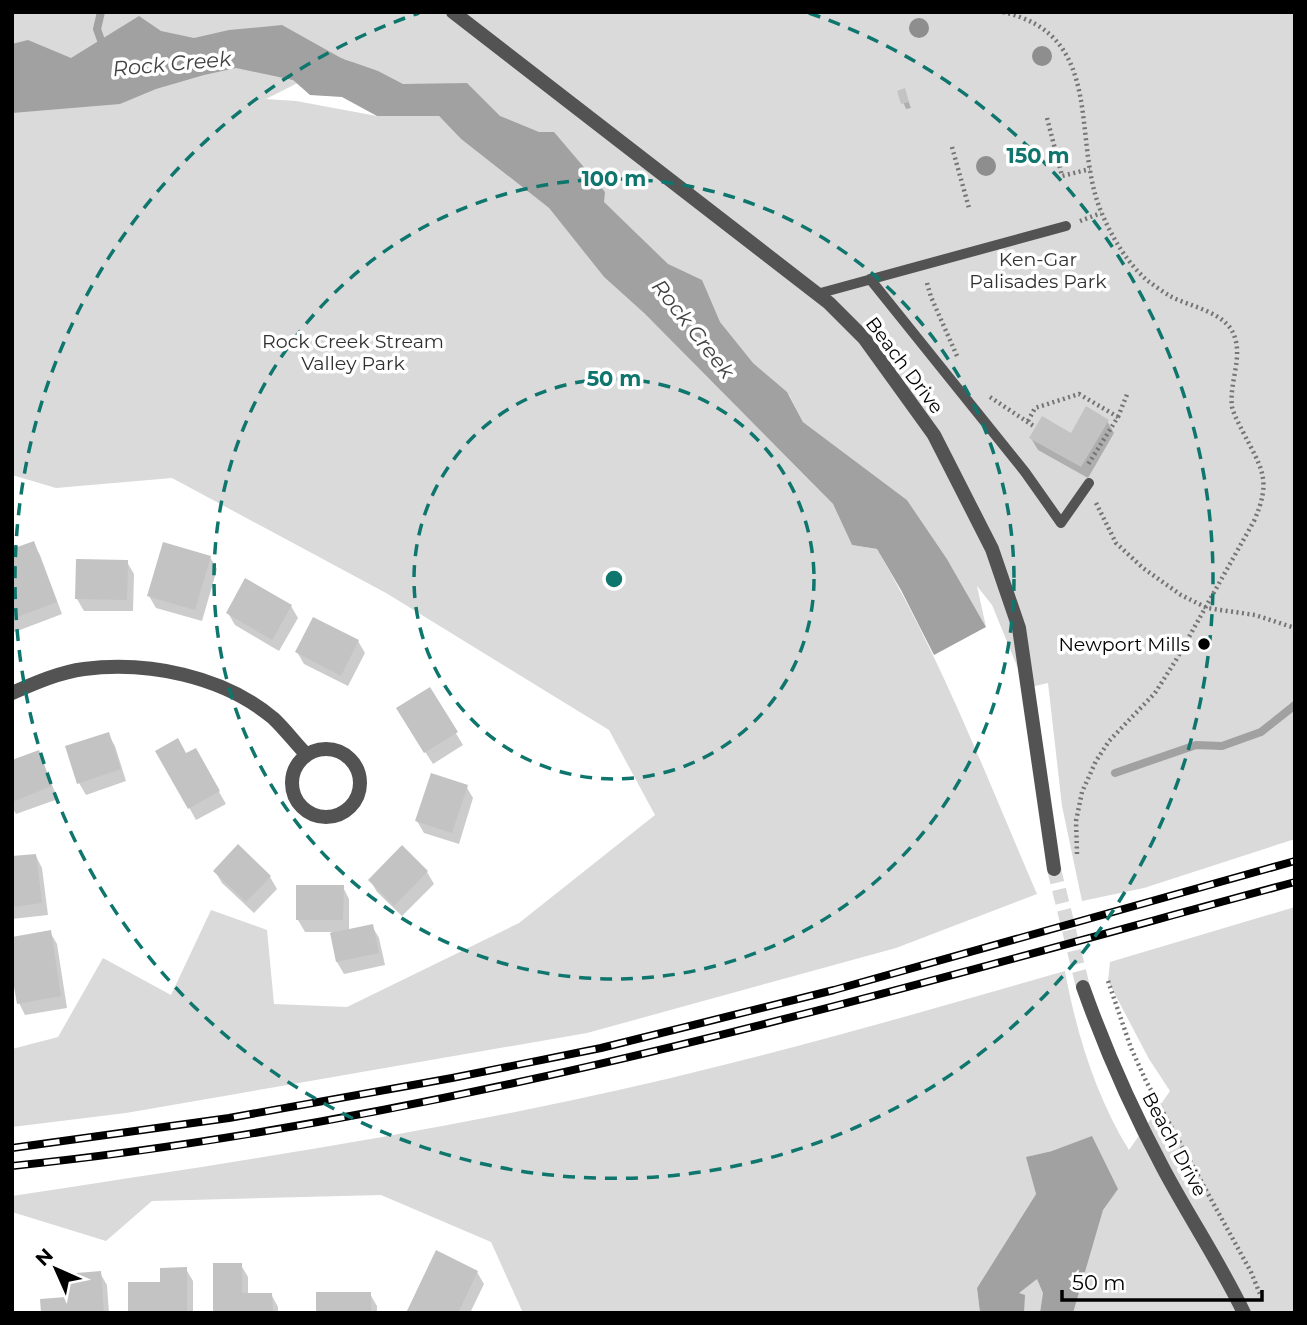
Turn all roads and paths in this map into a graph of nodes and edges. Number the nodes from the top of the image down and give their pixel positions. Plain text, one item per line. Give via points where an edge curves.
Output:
1 (453, 12) edge
2 (1003, 12) edge
3 (1046, 118) dead end
4 (952, 148) dead end
5 (1090, 169) junction
6 (969, 208) dead end
7 (1066, 226) dead end
8 (870, 279) junction
9 (817, 294) junction
10 (931, 297) dead end
11 (963, 368) dead end
12 (1128, 392) dead end
13 (985, 394) dead end
14 (1118, 417) junction
15 (1028, 421) junction
16 (1035, 427) dead end
17 (1085, 470) dead end
18 (1089, 483) dead end
19 (1093, 496) dead end
20 (1207, 608) junction
21 (1295, 628) edge
22 (12, 693) edge
23 (306, 754) junction
24 (1077, 854) dead end
25 (1054, 869) tunnel mouth
26 (1108, 981) dead end
27 (1083, 987) tunnel mouth
28 (1264, 1303) dead end
29 (1244, 1313) edge

1 - 9 street, Beach Drive
2 - 5 path via 1029,19 1067,52 1085,123
3 - 5 path via 1062,176
4 - 6 path
5 - 20 path via 1101,214 1125,256 1146,279 1170,296 1220,319 1235,337 1233,408 1265,485 1254,521
7 - 8 lane
8 - 9 lane
8 - 18 lane via 1025,472 1060,523
9 - 25 street, Beach Drive via 864,338 934,435 992,549 1019,628
10 - 11 path
12 - 14 path
13 - 15 path
14 - 15 path via 1079,394 1035,408
14 - 17 path
15 - 16 path
19 - 20 path via 1116,543 1143,568
20 - 21 path via 1255,615
20 - 24 path via 1155,693 1096,761 1076,821
22 - 23 street via 82,669 132,667 188,674 232,692 273,718
23 - 23 street via 298,762 291,784 299,805 308,813 341,814 357,798 360,787 355,765 348,756 327,748
26 - 28 path via 1146,1081
27 - 29 street, Beach Drive via 1106,1051 1163,1168

